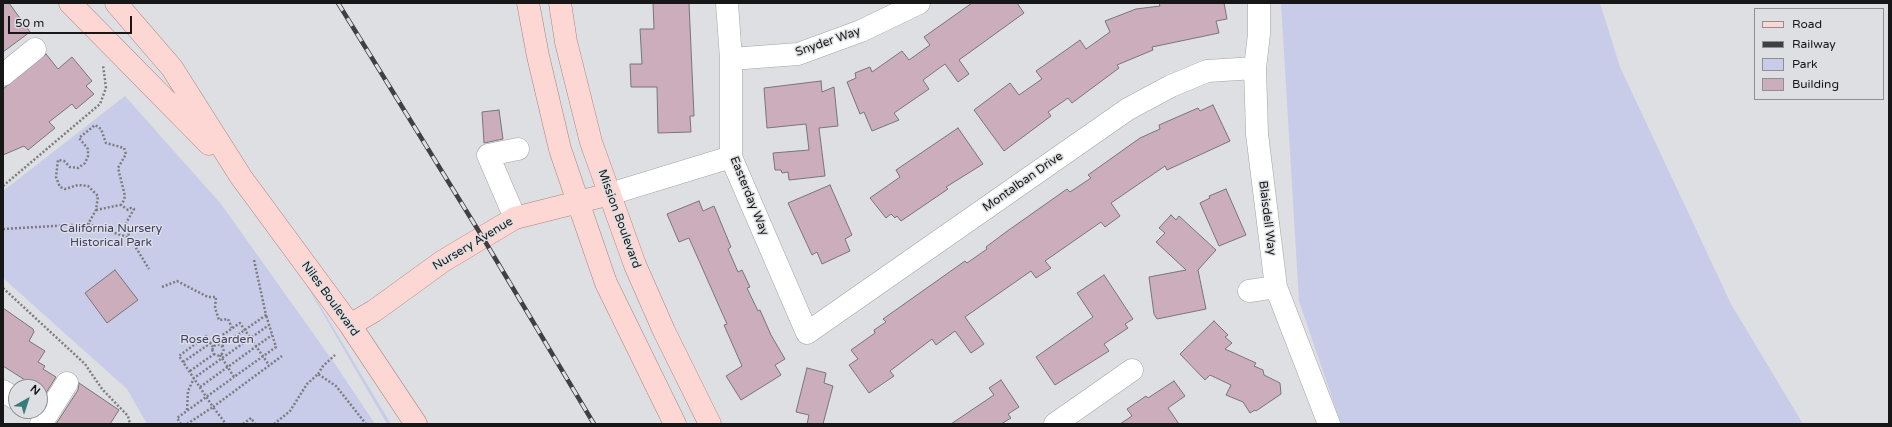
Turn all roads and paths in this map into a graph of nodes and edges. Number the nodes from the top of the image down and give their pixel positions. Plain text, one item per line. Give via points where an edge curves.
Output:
1 (70, 3) edge
2 (116, 3) edge
3 (528, 3) edge
4 (560, 3) edge
5 (728, 3) edge
6 (919, 3) edge
7 (1259, 3) edge
8 (35, 49) dead end
9 (731, 58) junction
10 (103, 63) dead end
11 (1255, 68) junction
12 (3, 75) edge
13 (518, 149) dead end
14 (731, 156) junction
15 (241, 177) junction
16 (3, 186) edge
17 (610, 194) junction
18 (578, 202) junction
19 (121, 205) junction
20 (96, 210) junction
21 (515, 218) junction
22 (88, 224) junction
23 (3, 229) edge
24 (130, 238) junction
25 (254, 260) dead end
26 (149, 268) dead end
27 (162, 287) dead end
28 (1276, 287) junction
29 (3, 288) edge
30 (1249, 291) dead end
31 (266, 315) junction
32 (350, 324) junction
33 (269, 325) junction
34 (232, 328) junction
35 (245, 330) junction
36 (807, 333) joint
37 (272, 335) junction
38 (251, 338) junction
39 (210, 342) junction
40 (222, 346) junction
41 (214, 347) junction
42 (257, 348) junction
43 (214, 354) junction
44 (335, 355) dead end
45 (263, 356) junction
46 (282, 356) dead end
47 (221, 357) junction
48 (183, 362) junction
49 (269, 365) junction
50 (228, 367) junction
51 (1132, 370) dead end
52 (190, 372) junction
53 (318, 374) junction
54 (234, 377) junction
55 (194, 378) junction
56 (67, 383) dead end
57 (200, 387) junction
58 (206, 396) junction
59 (213, 407) junction
60 (48, 408) edge
61 (187, 410) junction
62 (130, 424) edge
63 (181, 424) edge
64 (187, 424) edge
65 (226, 424) edge
66 (243, 424) edge
67 (255, 424) edge
68 (274, 424) edge
69 (366, 424) edge
70 (416, 424) edge
71 (675, 424) edge
72 (710, 424) edge
73 (1055, 424) edge
74 (1329, 424) edge

1 - 15 main road, Niles Boulevard
2 - 15 main road, Niles Boulevard via 172,68
3 - 18 main road via 560,150
4 - 17 main road, Mission Boulevard via 576,83
5 - 9 street, Easterday Way
6 - 9 street, Snyder Way via 861,31 798,54
7 - 11 street, Blaisdell Way
8 - 12 street
9 - 14 street, Easterday Way
10 - 16 path via 106,88 100,104
11 - 28 street, Blaisdell Way via 1257,134
11 - 36 street, Montalban Drive via 1207,71 1171,86 1128,109
13 - 21 street via 488,155
14 - 17 street
14 - 36 street, Easterday Way
15 - 32 main road, Niles Boulevard
17 - 18 main road, Nursery Avenue
17 - 72 main road, Mission Boulevard via 664,331
18 - 21 main road, Nursery Avenue
18 - 71 main road via 606,283
19 - 20 path
19 - 20 path via 125,196 118,168 126,154 124,148 106,143 100,129 95,125 79,138 88,149 86,164 78,168 70,167 64,161 58,160 56,177 60,187 65,189 78,185 88,186 98,196
19 - 24 path via 128,210 134,209 125,225
20 - 22 path
21 - 32 main road, Nursery Avenue via 443,261 374,311
22 - 23 path
22 - 24 path
24 - 26 path
25 - 31 path
27 - 34 path via 177,281 208,297 216,297 215,308 219,320 228,319
28 - 30 street
28 - 74 street, Blaisdell Way
29 - 62 path via 85,364 102,389 128,416
31 - 33 path
31 - 35 path
32 - 70 main road, Niles Boulevard
33 - 37 path
33 - 38 path
34 - 35 path via 240,323
34 - 39 path
35 - 38 path
35 - 40 path
37 - 42 path
37 - 45 path via 276,347
38 - 42 path
38 - 47 path
39 - 41 path
39 - 48 path
39 - 48 path via 206,336 179,356
40 - 41 path via 217,344
40 - 47 path via 224,352
41 - 43 path
42 - 45 path
42 - 50 path
43 - 47 path
43 - 52 path
44 - 53 path
45 - 49 path
45 - 54 path
46 - 49 path
47 - 50 path
47 - 55 path
48 - 52 path
49 - 59 path
50 - 54 path
50 - 57 path
51 - 73 street
52 - 55 path
53 - 68 path via 307,384 290,411
53 - 69 path via 336,386
54 - 58 path
55 - 57 path
55 - 61 path via 188,390
56 - 60 street
57 - 58 path
58 - 59 path
58 - 61 path
59 - 64 path
59 - 65 path
61 - 63 path via 177,418
66 - 67 path via 251,418

